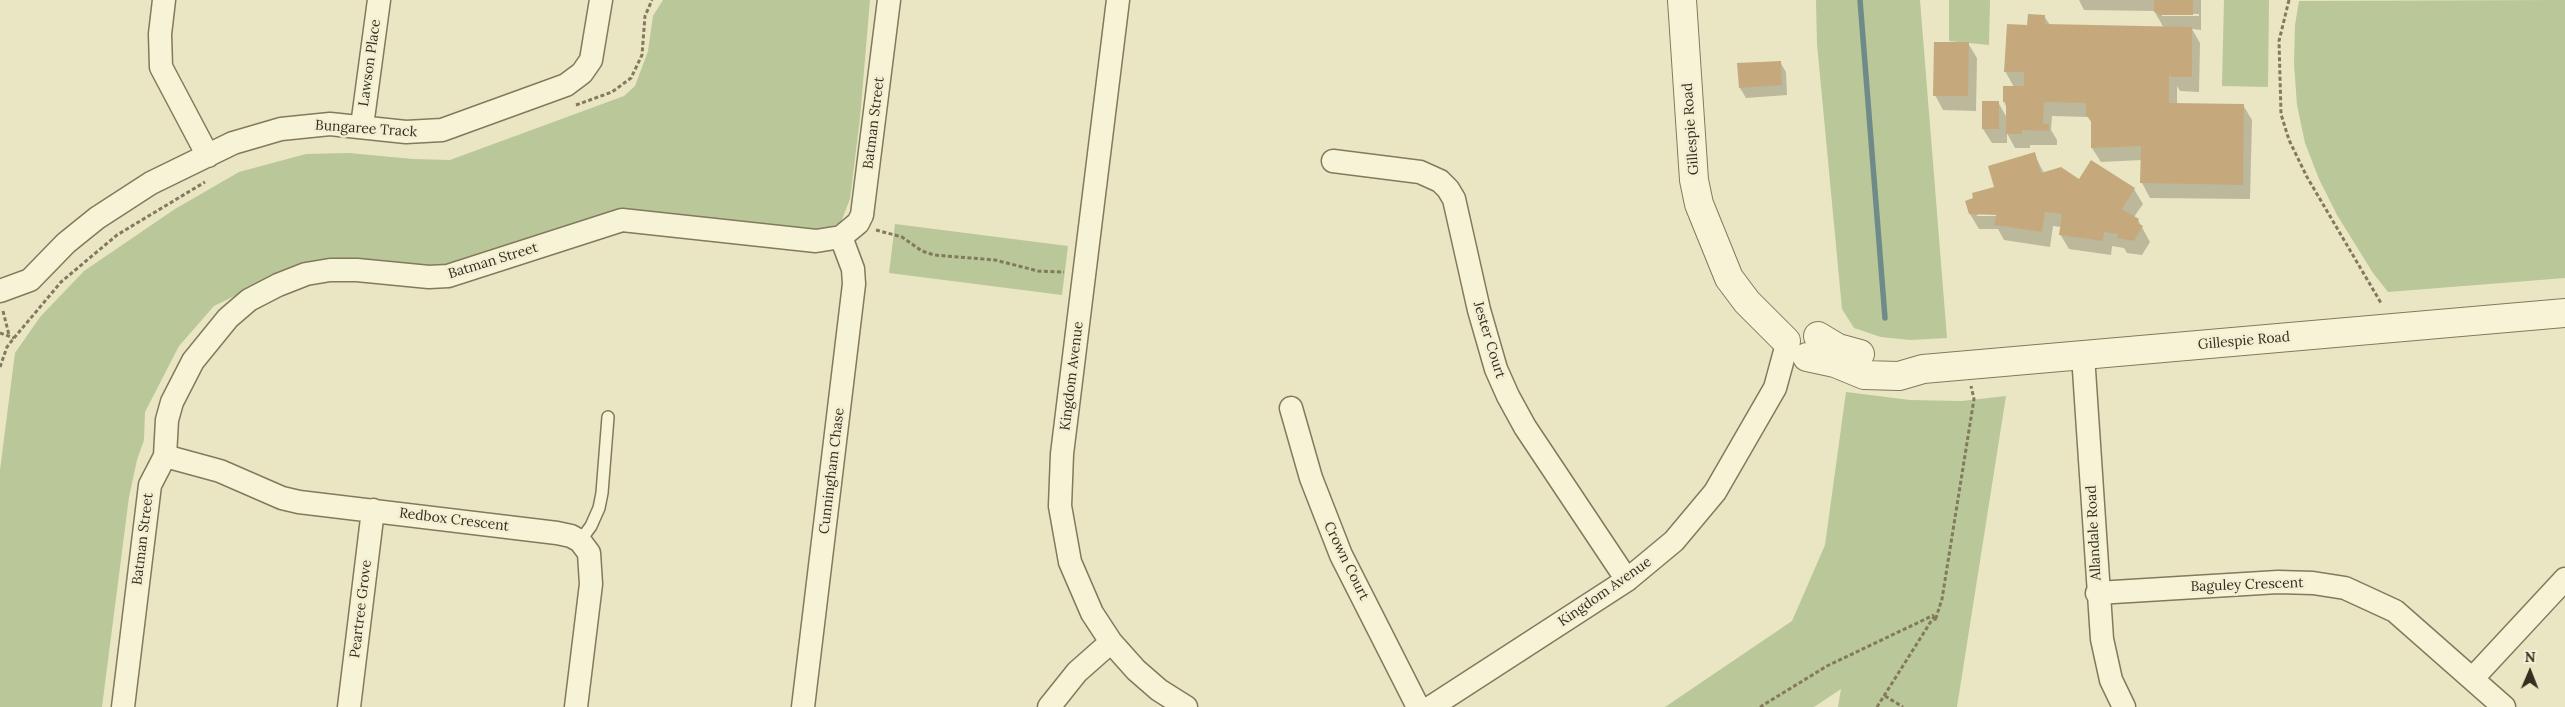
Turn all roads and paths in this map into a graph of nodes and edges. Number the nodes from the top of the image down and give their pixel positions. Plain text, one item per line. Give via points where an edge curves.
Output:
1 (164, 0) edge
2 (379, 0) edge
3 (601, 0) edge
4 (652, 0) edge
5 (889, 0) edge
6 (1118, 0) edge
7 (1682, 0) edge
8 (2289, 0) edge
9 (575, 105) dead end
10 (362, 126) junction
11 (208, 156) junction
12 (1333, 161) dead end
13 (213, 177) dead end
14 (850, 230) junction
15 (44, 268) junction
16 (1084, 273) junction
17 (0, 274) edge
18 (1, 300) edge
19 (2381, 303) dead end
20 (2565, 313) edge
21 (0, 333) edge
22 (9, 335) junction
23 (14, 338) junction
24 (1800, 343) junction
25 (2083, 355) junction
26 (1968, 366) junction
27 (0, 367) edge
28 (1291, 408) dead end
29 (608, 417) dead end
30 (164, 456) junction
31 (373, 510) junction
32 (580, 541) junction
33 (2565, 579) edge
34 (1627, 580) junction
35 (2097, 593) junction
36 (1935, 615) junction
37 (1111, 642) junction
38 (2473, 678) junction
39 (1886, 696) junction
40 (122, 707) edge
41 (349, 707) edge
42 (576, 707) edge
43 (803, 707) edge
44 (1049, 707) edge
45 (1186, 707) edge
46 (1418, 707) edge
47 (1431, 707) edge
48 (1760, 707) edge
49 (1878, 707) edge
50 (1903, 707) edge
51 (2124, 707) edge
52 (2504, 707) edge

1 - 11 street via 161,67
2 - 10 street, Lawson Place
3 - 10 street, Bungaree Track via 590,60 582,73 566,85 442,130 406,132
4 - 9 path via 645,16 642,55 631,78 612,92
5 - 14 street, Batman Street via 865,198
6 - 16 street, Kingdom Avenue
7 - 24 street, Gillespie Road via 1694,180 1707,227 1730,278 1747,302
8 - 19 path via 2279,41 2283,122 2306,177
10 - 11 street, Bungaree Track via 330,124 281,130 241,141
11 - 15 street, Bungaree Track via 151,184 97,218 66,243
12 - 34 street, Jester Court via 1420,172 1440,181 1448,189 1454,199 1496,370 1525,427
13 - 23 path via 118,235 61,282
14 - 16 path via 894,234 934,255 995,260 1038,271
14 - 30 street, Batman Street via 816,242 622,220 448,276 403,276 357,270 306,274 249,300 208,340 180,383 172,402
14 - 43 street, Cunningham Chase via 854,284
15 - 17 street
15 - 18 street, Bungaree Track
16 - 37 street, Kingdom Avenue via 1062,454 1060,506 1063,533 1080,589
18 - 22 path
20 - 25 street, Gillespie Road
21 - 22 path
22 - 23 path
23 - 27 path
24 - 26 street, Gillespie Road via 1838,348 1923,369
24 - 34 street, Kingdom Avenue via 1707,502 1674,541
25 - 26 street, Gillespie Road
25 - 35 street, Allandale Road
26 - 36 path via 1974,398 1942,599 1935,620
28 - 46 street, Crown Court via 1311,478 1335,540
29 - 32 lane via 600,501 595,518
30 - 31 street, Redbox Crescent via 220,471 282,498
30 - 40 street, Batman Street via 150,485
31 - 32 street, Redbox Crescent via 557,533
31 - 41 street, Peartree Grove
32 - 42 street via 589,553 591,584
33 - 38 street
34 - 47 street, Kingdom Avenue
35 - 38 street, Baguley Crescent via 2278,582 2345,588 2395,611
35 - 51 street, Allandale Road via 2109,672
36 - 39 path
36 - 48 path via 1827,666
37 - 44 street via 1077,672
37 - 45 street, Kingdom Avenue via 1159,690
38 - 52 street, Baguley Crescent
39 - 49 path
39 - 50 path

